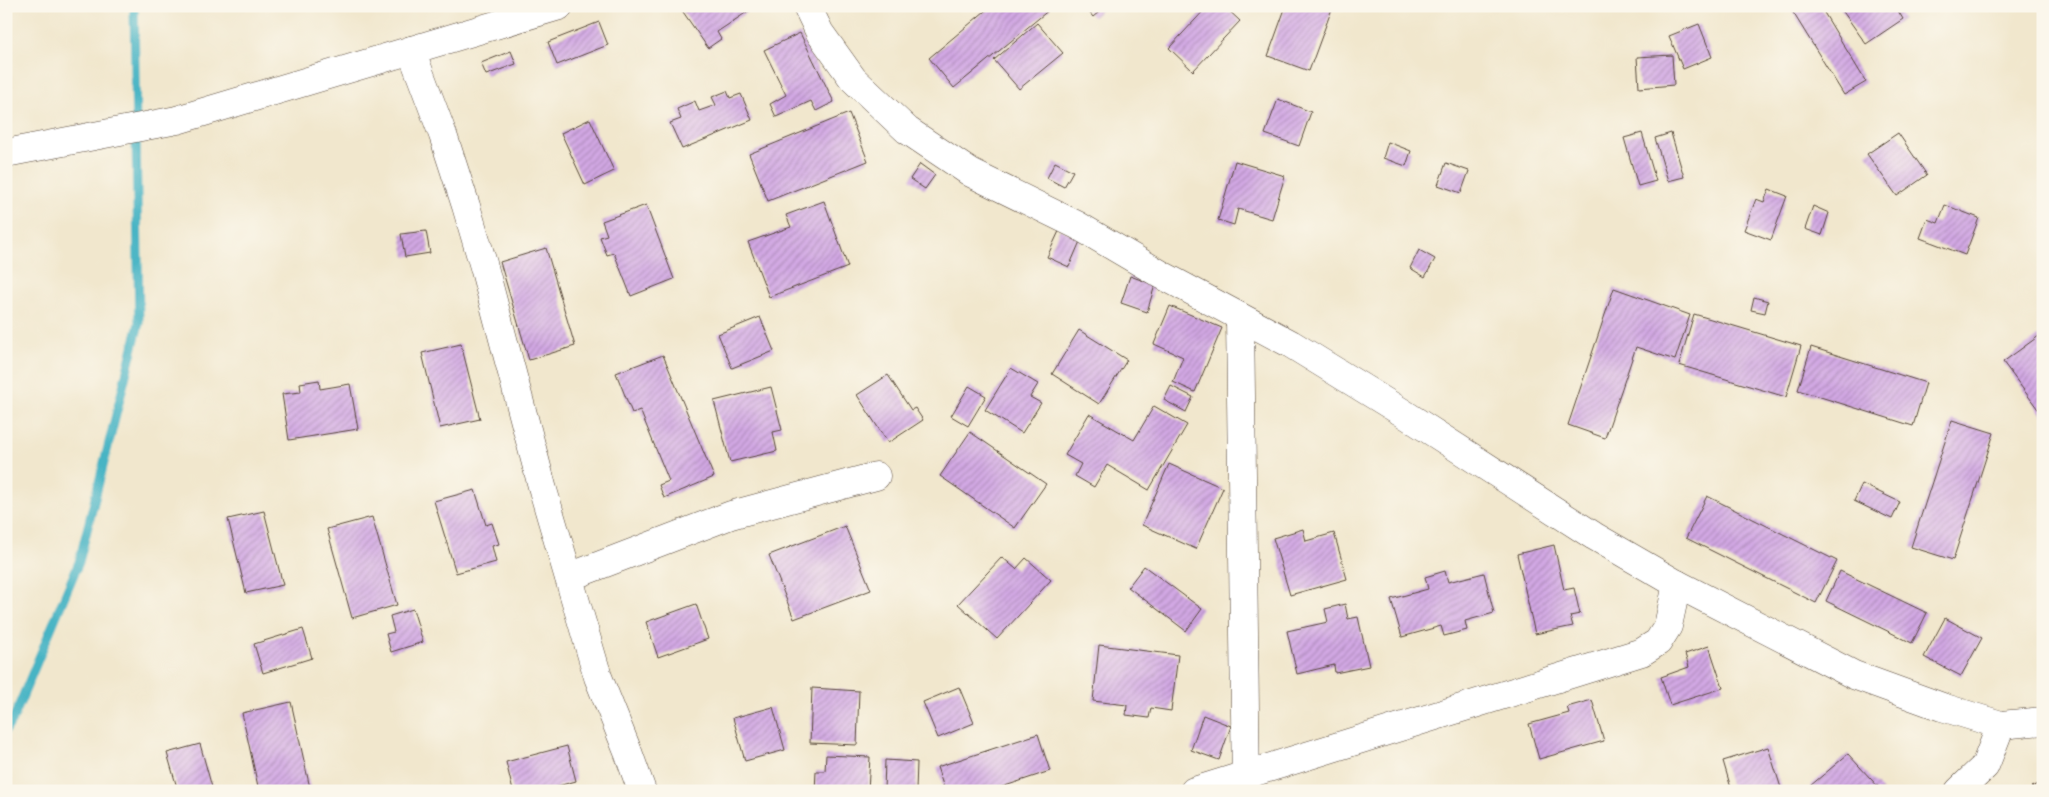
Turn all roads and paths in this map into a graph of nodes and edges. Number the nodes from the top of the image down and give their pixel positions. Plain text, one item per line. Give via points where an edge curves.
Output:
1 (559, 6) edge
2 (807, 6) edge
3 (411, 50) junction
4 (6, 153) edge
5 (1240, 317) junction
6 (876, 476) dead end
7 (569, 577) junction
8 (1677, 584) junction
9 (2043, 720) edge
10 (2000, 725) junction
11 (1246, 783) edge
12 (642, 791) edge
13 (1194, 791) edge
14 (1959, 791) edge

1 - 3 street
2 - 5 street via 820,33 853,79 907,130 971,173 1077,225
3 - 4 street via 177,120
3 - 7 street via 466,206
5 - 8 street via 1291,344 1594,536
5 - 11 street
6 - 7 street via 731,515
7 - 12 street via 598,677
8 - 10 street via 1854,675
8 - 11 street via 1668,626 1658,642 1642,652
9 - 10 street
10 - 14 street via 1985,766
11 - 13 street

